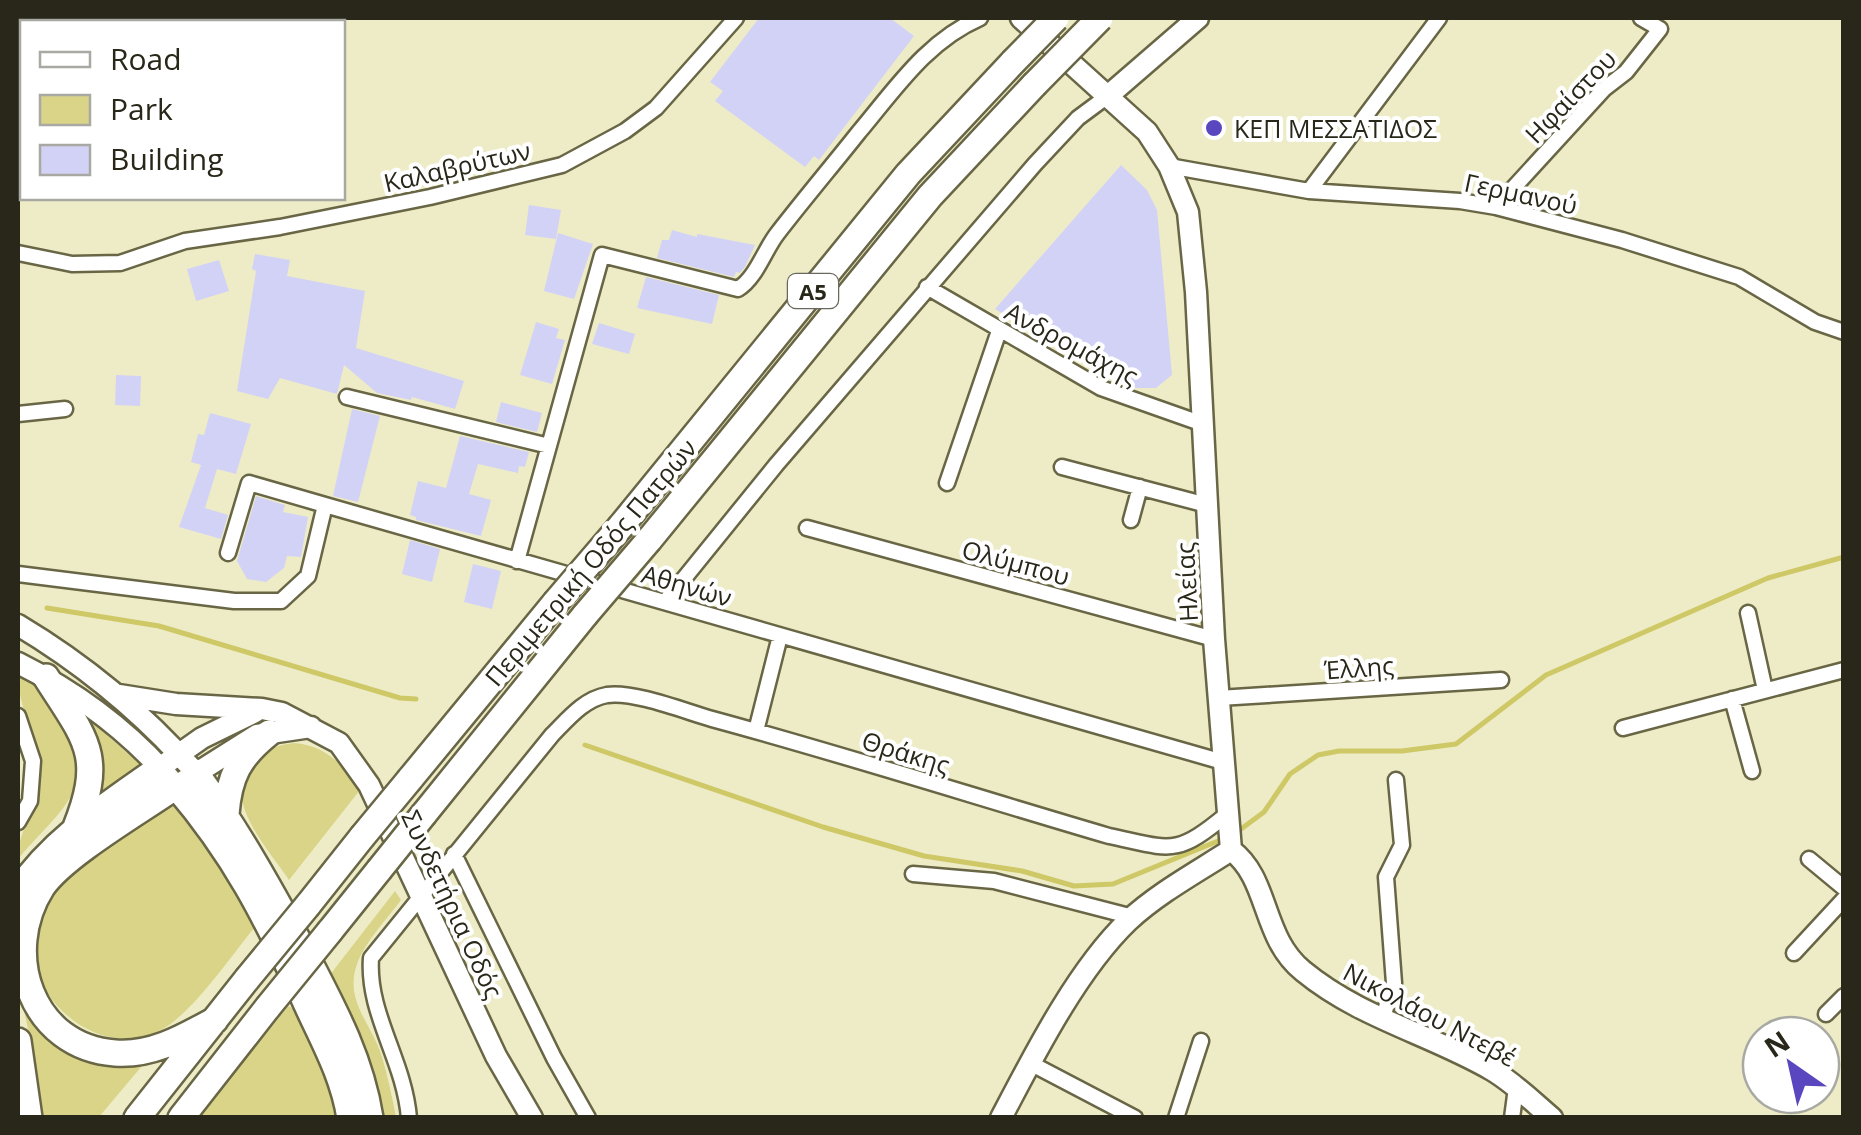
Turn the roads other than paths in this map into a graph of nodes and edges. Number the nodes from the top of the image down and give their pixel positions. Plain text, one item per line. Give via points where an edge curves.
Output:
1 (736, 18) edge
2 (980, 18) edge
3 (1021, 18) edge
4 (1056, 18) edge
5 (1100, 18) edge
6 (1198, 18) edge
7 (1439, 18) edge
8 (1641, 18) edge
9 (1109, 96) junction
10 (1169, 166) junction
11 (1309, 191) junction
12 (1496, 208) junction
13 (18, 254) edge
14 (926, 287) junction
15 (999, 331) junction
16 (1844, 332) edge
17 (347, 398) dead end
18 (65, 409) dead end
19 (18, 414) edge
20 (1203, 424) junction
21 (549, 446) junction
22 (1062, 468) dead end
23 (947, 482) dead end
24 (1140, 488) junction
25 (325, 505) junction
26 (1207, 505) junction
27 (1131, 520) dead end
28 (807, 528) dead end
29 (228, 553) dead end
30 (517, 561) junction
31 (18, 574) edge
32 (665, 602) junction
33 (1748, 613) dead end
34 (18, 625) edge
35 (780, 636) junction
36 (1214, 639) junction
37 (18, 663) edge
38 (1844, 670) edge
39 (46, 677) junction
40 (1501, 680) dead end
41 (1765, 690) junction
42 (119, 695) junction
43 (1219, 698) junction
44 (1732, 699) junction
45 (18, 716) edge
46 (265, 721) junction
47 (1623, 728) dead end
48 (756, 731) junction
49 (1223, 762) junction
50 (178, 770) junction
51 (1752, 771) dead end
52 (1396, 780) dead end
53 (226, 814) junction
54 (18, 822) edge
55 (75, 829) junction
56 (1228, 834) junction
57 (454, 854) junction
58 (1808, 860) dead end
59 (913, 874) dead end
60 (1844, 888) edge
61 (18, 891) edge
62 (422, 894) junction
63 (1844, 899) edge
64 (1133, 917) junction
65 (1794, 954) dead end
66 (1844, 996) edge
67 (1826, 1014) dead end
68 (215, 1020) junction
69 (1382, 1020) junction
70 (18, 1041) edge
71 (1201, 1041) dead end
72 (1030, 1064) junction
73 (1516, 1088) junction
74 (29, 1118) edge
75 (137, 1118) edge
76 (181, 1118) edge
77 (350, 1118) edge
78 (370, 1118) edge
79 (409, 1118) edge
80 (532, 1118) edge
81 (588, 1118) edge
82 (1001, 1118) edge
83 (1135, 1118) edge
84 (1176, 1118) edge
85 (1512, 1118) edge
86 (1552, 1118) edge

1 - 13 street, Καλαβρύτων via 656,108 562,165 412,201 185,242 120,263 72,264
2 - 21 street via 923,55 738,289 602,255
3 - 9 main road, Ηλείας
4 - 68 highway, Περιμετρική Οδός Πατρών / Α5, bridge via 908,174
5 - 76 highway, Περιμετρική Οδός Πατρών / Α5, bridge via 930,196
6 - 9 main road
7 - 11 street
8 - 12 street, Ηφαίστου via 1660,30
9 - 10 main road, Ηλείας via 1147,132
9 - 14 street via 1059,136
10 - 11 street, Γερμανού
10 - 20 main road, Ηλείας via 1192,236
11 - 12 street, Γερμανού
12 - 16 street, Γερμανού via 1738,277
14 - 15 street, Ανδρομάχης
14 - 32 street
15 - 20 street, Ανδρομάχης via 1101,388
15 - 23 street
17 - 21 street
18 - 19 street
20 - 26 main road, Ηλείας
21 - 30 street
22 - 24 street
24 - 26 street
24 - 27 street
25 - 29 street, Αθηνών via 249,483
25 - 30 street, Αθηνών
25 - 31 street via 308,576 281,600 234,601
26 - 36 main road, Ηλείας
28 - 36 street, Ολύμπου
30 - 32 street, Αθηνών
32 - 35 street, Αθηνών
33 - 41 street
34 - 42 main road
35 - 48 street
35 - 49 street, Αθηνών
36 - 43 main road, Ηλείας
37 - 39 main road
38 - 41 street
39 - 50 main road
39 - 55 highway via 91,760 88,796
40 - 43 street, Έλλης
41 - 44 street
42 - 46 main road
42 - 50 main road
43 - 49 main road, Ηλείας
44 - 47 street
44 - 51 street
45 - 54 street via 33,761 30,801
46 - 50 main road, Συνδετήρια Οδός via 238,744
46 - 53 highway via 233,774
46 - 62 main road, Συνδετήρια Οδός via 312,726 339,742 356,762
48 - 56 street, Θράκης via 1109,836 1166,848
48 - 57 street, Θράκης via 620,695 590,701
49 - 56 main road, Ηλείας
50 - 53 highway
50 - 55 highway
50 - 68 highway via 44,884 26,920 22,964 35,1008 52,1026 93,1048 140,1052
50 - 77 highway via 264,913 333,1058
52 - 69 street via 1402,845 1386,877 1394,974
53 - 78 highway via 344,1028
55 - 61 highway via 36,864
56 - 64 main road
56 - 69 main road, Νικολάου Ντεβέ via 1288,957
57 - 62 street
57 - 81 street
58 - 60 street
59 - 64 street via 994,881
62 - 79 street via 371,958 369,980 403,1076
62 - 80 main road, Συνδετήρια Οδός
63 - 65 street
64 - 72 main road via 1101,952
66 - 67 street
68 - 75 highway, Περιμετρική Οδός Πατρών / Α5
69 - 73 main road, Νικολάου Ντεβέ via 1466,1057
70 - 74 highway
71 - 84 street
72 - 82 main road
72 - 83 street
73 - 85 street
73 - 86 main road, Νικολάου Ντεβέ

